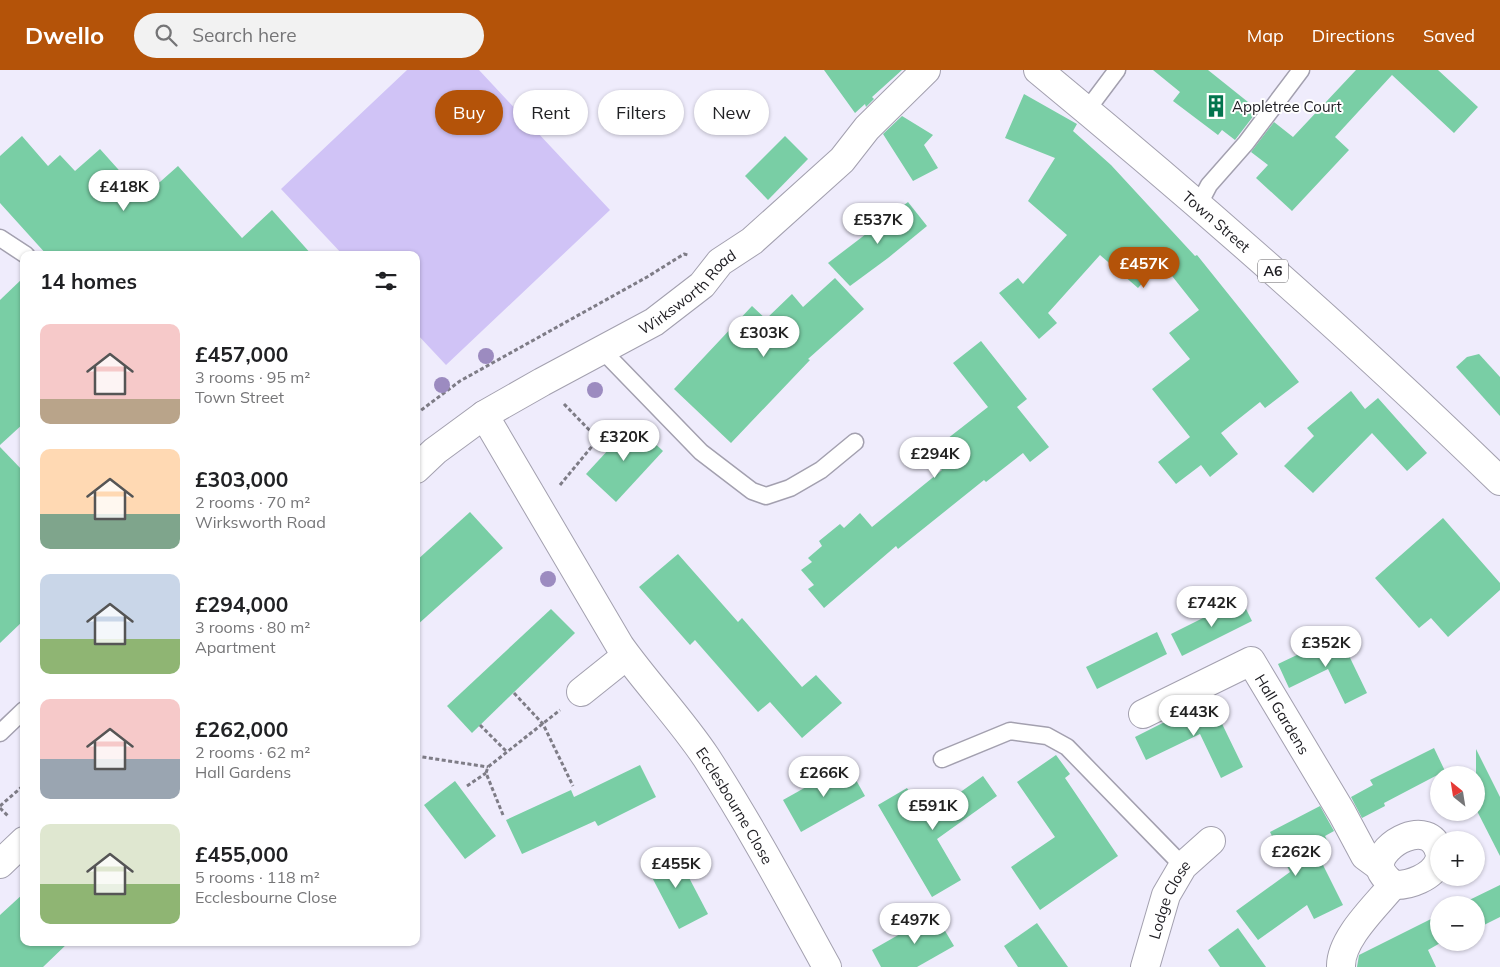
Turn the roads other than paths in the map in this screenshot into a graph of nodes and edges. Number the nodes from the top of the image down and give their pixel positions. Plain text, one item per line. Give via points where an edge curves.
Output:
1 (926, 70) edge
2 (1038, 70) edge
3 (1117, 70) edge
4 (1301, 70) edge
5 (1087, 110) junction
6 (1198, 206) junction
7 (0, 238) edge
8 (20, 251) edge
9 (602, 350) junction
10 (484, 415) junction
11 (855, 442) dead end
12 (420, 465) edge
13 (1500, 481) edge
14 (626, 656) junction
15 (582, 692) road end
16 (20, 714) edge
17 (1144, 714) dead end
18 (0, 733) edge
19 (942, 759) dead end
20 (1430, 838) edge
21 (1211, 841) dead end
22 (20, 845) edge
23 (0, 864) edge
24 (1183, 866) junction
25 (1430, 873) edge
26 (1386, 876) junction
27 (827, 967) edge
28 (1145, 967) edge
29 (1341, 967) edge

1 - 9 main road, Wirksworth Road via 867,128 842,160 752,241 720,262 702,284 654,322
2 - 5 main road, Town Street / A6
3 - 5 lane
4 - 6 lane via 1246,143 1208,185
5 - 6 main road, Town Street / A6
6 - 13 main road, Town Street / A6 via 1411,394
7 - 8 lane
9 - 10 main road, Wirksworth Road
9 - 11 lane via 701,452 752,491 766,496 790,488 821,470
10 - 12 main road, Wirksworth Road
10 - 14 main road, Ecclesbourne Close
14 - 15 main road
14 - 27 main road, Ecclesbourne Close via 705,756
16 - 18 lane
17 - 26 main road, Hall Gardens via 1251,660 1365,856
19 - 24 lane via 1010,731 1047,736 1067,746
20 - 26 main road via 1418,834 1389,848 1382,856
21 - 24 main road, Lodge Close
22 - 23 main road
24 - 28 main road, Lodge Close via 1166,895
25 - 26 main road via 1402,886
26 - 29 main road via 1341,957

